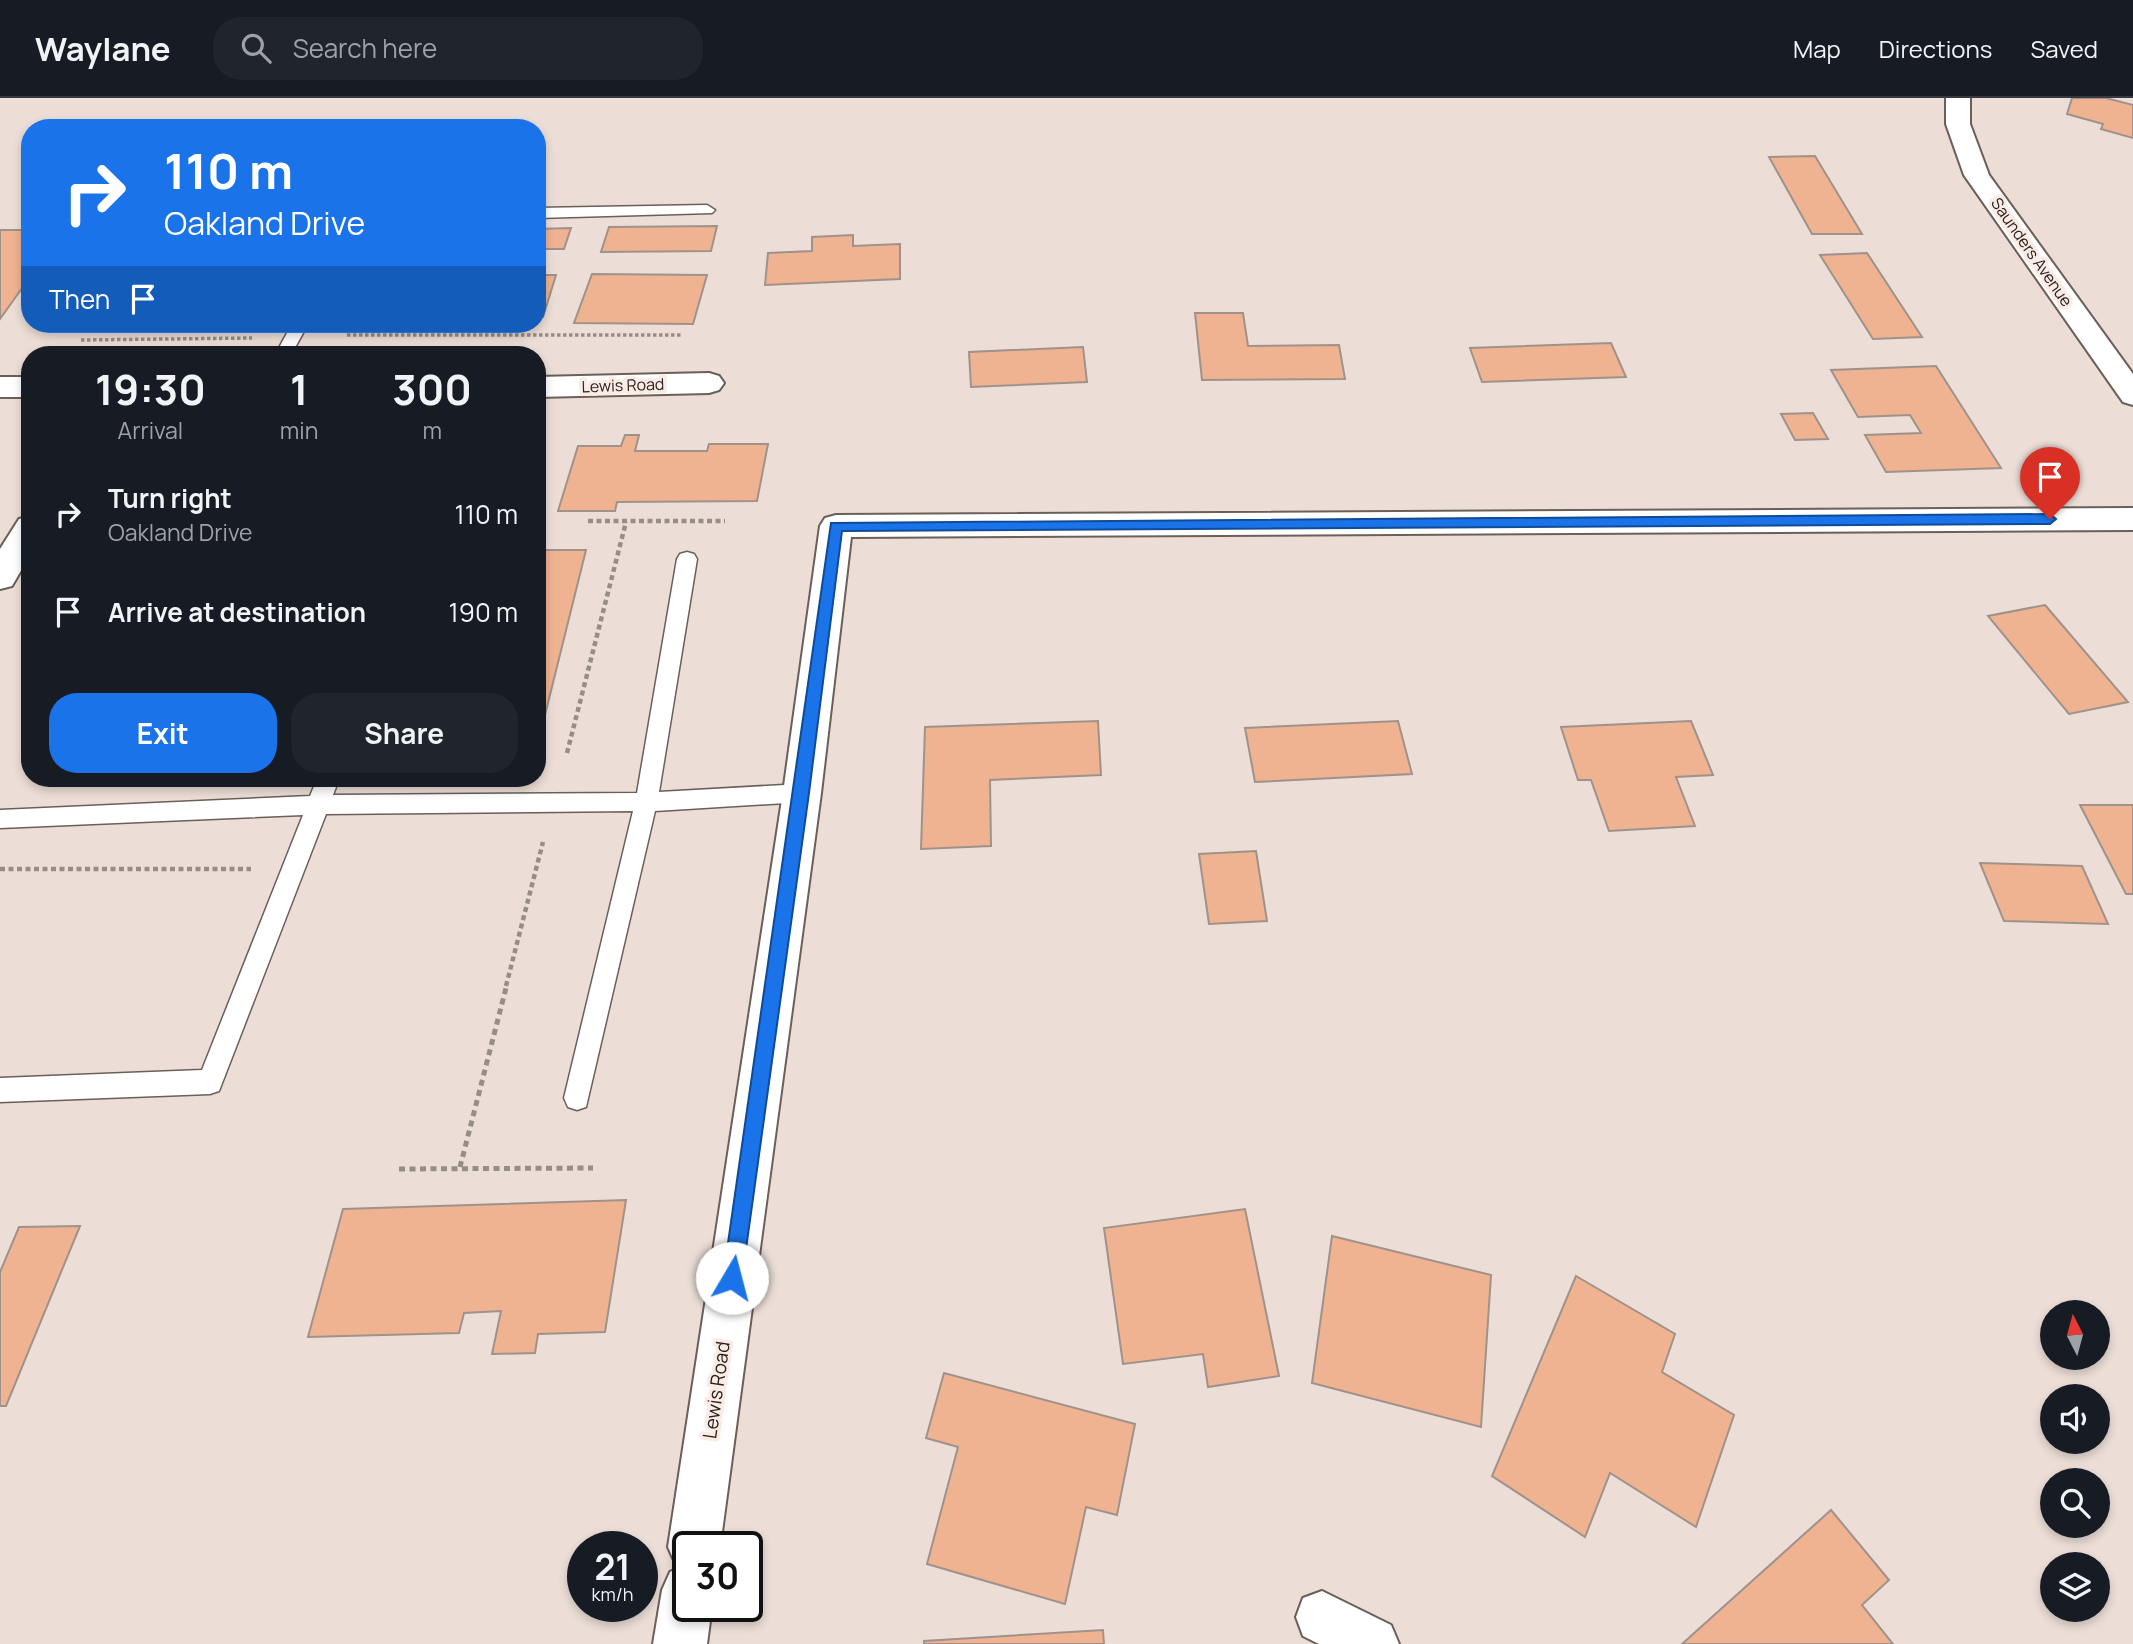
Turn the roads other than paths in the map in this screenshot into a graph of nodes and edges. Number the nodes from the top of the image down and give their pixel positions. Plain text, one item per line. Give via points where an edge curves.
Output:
1 (1958, 98) edge
2 (707, 210) dead end
3 (546, 214) edge
4 (709, 383) dead end
5 (0, 387) edge
6 (21, 387) edge
7 (546, 387) edge
8 (2133, 395) edge
9 (2133, 519) edge
10 (21, 542) edge
11 (687, 559) dead end
12 (0, 577) edge
13 (325, 787) edge
14 (802, 793) junction
15 (646, 802) junction
16 (317, 807) junction
17 (0, 819) edge
18 (0, 1090) edge
19 (576, 1098) dead end
20 (696, 1531) edge
21 (1322, 1617) dead end
22 (683, 1622) edge
23 (680, 1644) edge
24 (1372, 1644) edge

1 - 8 street, Saunders Avenue via 1958,124 1977,175
2 - 3 lane
4 - 7 street, Lewis Road
5 - 6 street
9 - 14 street, Lewis Road via 836,526
10 - 12 street
11 - 15 lane
13 - 16 lane
14 - 15 lane
14 - 20 street, Lewis Road
15 - 16 lane via 383,802
15 - 19 lane
16 - 17 lane
16 - 18 lane via 210,1082
21 - 24 street
22 - 23 street

